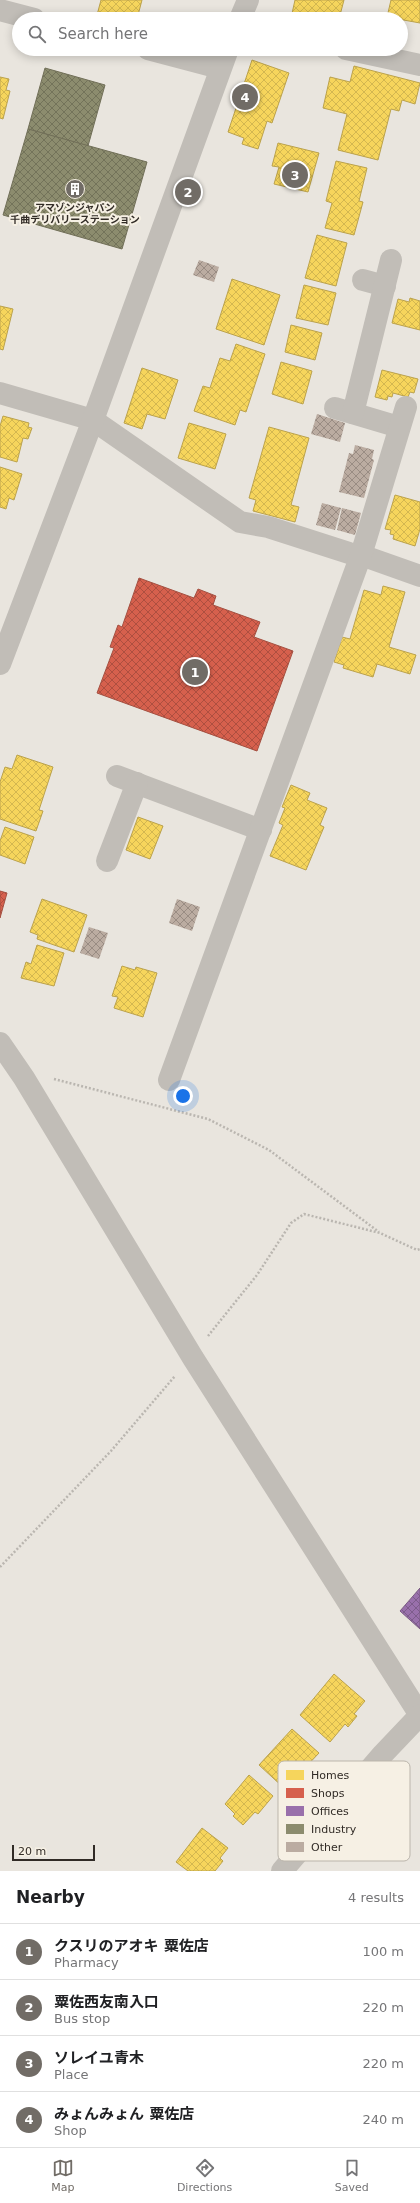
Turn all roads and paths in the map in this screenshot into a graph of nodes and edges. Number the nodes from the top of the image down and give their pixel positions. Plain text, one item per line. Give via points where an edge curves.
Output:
1 (248, 0) edge
2 (3, 7) edge
3 (16, 12) edge
4 (243, 12) edge
5 (207, 56) edge
6 (378, 56) edge
7 (224, 58) edge
8 (420, 65) edge
9 (391, 260) dead end
10 (363, 280) dead end
11 (385, 286) junction
12 (0, 393) edge
13 (92, 420) junction
14 (361, 555) junction
15 (420, 576) edge
16 (0, 664) edge
17 (261, 830) junction
18 (107, 860) dead end
19 (0, 1043) edge
20 (24, 1078) junction
21 (169, 1080) dead end
22 (380, 1233) junction
23 (420, 1249) edge
24 (193, 1358) junction
25 (0, 1567) edge
26 (420, 1715) edge
27 (377, 1761) edge

1 - 4 street
2 - 3 street
5 - 7 street
6 - 8 street
7 - 13 street
9 - 11 street
10 - 11 street
11 - 14 street via 344,410 403,417
12 - 13 street
13 - 14 street via 240,522 268,527
13 - 16 street
14 - 15 street
14 - 17 street
17 - 18 street via 127,779
17 - 21 street
19 - 20 street
20 - 22 path via 54,1078 208,1119 269,1150
20 - 24 street
22 - 23 path via 417,1250
22 - 24 path via 304,1214 291,1223 257,1275
24 - 25 path via 111,1451
24 - 26 street
26 - 27 street

